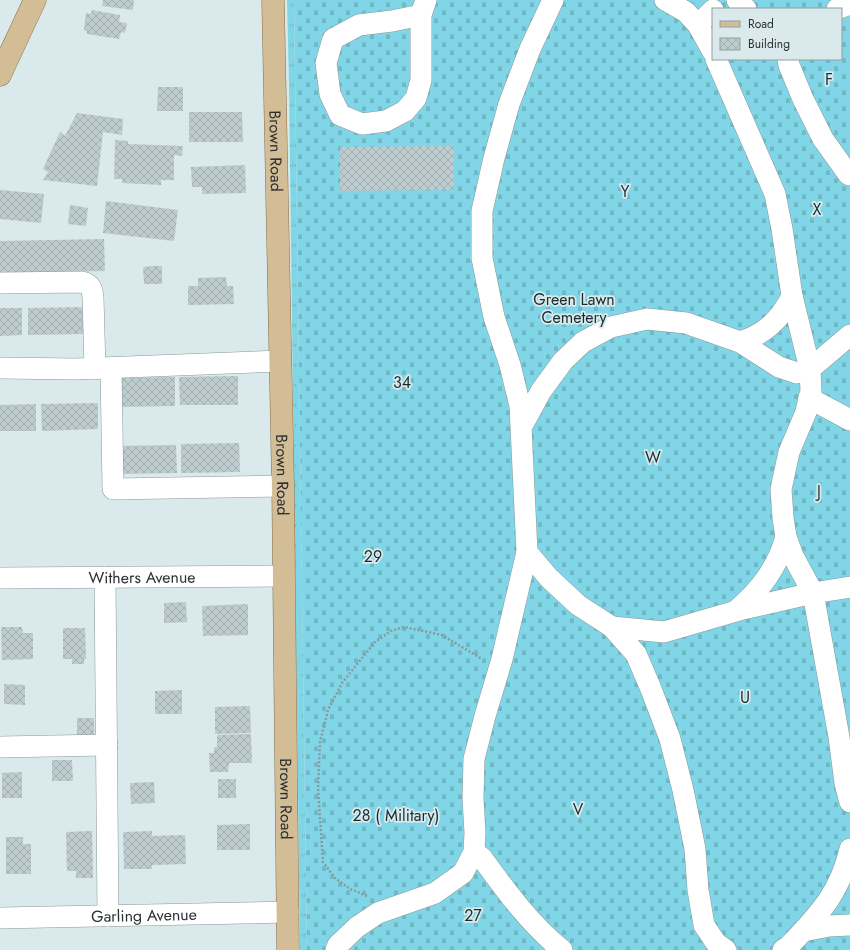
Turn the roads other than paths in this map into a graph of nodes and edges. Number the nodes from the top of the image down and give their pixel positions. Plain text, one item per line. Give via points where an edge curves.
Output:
1 (36, 0) edge
2 (273, 0) edge
3 (553, 0) edge
4 (665, 0) edge
5 (726, 0) edge
6 (737, 0) edge
7 (850, 4) edge
8 (424, 8) edge
9 (716, 8) edge
10 (745, 8) edge
11 (840, 8) edge
12 (712, 12) edge
13 (698, 25) junction
14 (712, 50) edge
15 (716, 60) edge
16 (788, 60) edge
17 (0, 75) edge
18 (849, 178) edge
19 (0, 283) edge
20 (792, 296) junction
21 (850, 336) edge
22 (740, 342) junction
23 (280, 361) junction
24 (0, 368) edge
25 (103, 368) junction
26 (810, 369) junction
27 (809, 398) junction
28 (850, 420) edge
29 (522, 426) junction
30 (282, 486) junction
31 (786, 537) junction
32 (528, 552) junction
33 (283, 576) junction
34 (105, 577) junction
35 (0, 578) edge
36 (850, 587) edge
37 (813, 593) junction
38 (734, 612) junction
39 (612, 627) junction
40 (664, 632) junction
41 (646, 677) junction
42 (107, 745) junction
43 (0, 747) edge
44 (850, 802) edge
45 (850, 849) edge
46 (474, 852) junction
47 (288, 912) junction
48 (108, 916) junction
49 (0, 918) edge
50 (850, 925) edge
51 (803, 931) junction
52 (288, 950) edge
53 (336, 950) edge
54 (562, 950) edge
55 (726, 950) edge
56 (783, 950) edge

1 - 17 main road
2 - 23 main road, Brown Road
3 - 29 street via 530,49 509,104 482,211 482,258 494,317 520,406
4 - 13 street via 686,12
5 - 9 street
6 - 10 street
7 - 11 street
8 - 8 street via 421,80 416,98 405,111 386,121 362,124 340,114 330,94 326,63 333,39 359,25 392,21
12 - 13 street
13 - 14 street
15 - 20 street via 775,194
16 - 18 street via 803,99 823,138
19 - 25 street via 88,284 92,288
20 - 22 street via 773,324 754,338
20 - 26 street
21 - 26 street
22 - 26 street via 779,367 797,373
22 - 29 street via 686,323 648,319 611,327 583,342 563,361 541,391
23 - 25 street
23 - 30 main road, Brown Road
24 - 25 street
25 - 30 street via 113,489
26 - 27 street
27 - 28 street
27 - 31 street via 806,412 789,452 780,489
29 - 32 street
30 - 33 main road, Brown Road
31 - 37 street
31 - 38 street via 769,575 753,596
32 - 39 street via 549,578 578,605
32 - 46 street via 474,759
33 - 34 street, Withers Avenue
33 - 47 main road, Brown Road
34 - 35 street, Withers Avenue
34 - 42 street
36 - 37 street
37 - 38 street
37 - 44 street
38 - 40 street
39 - 40 street
39 - 41 street via 636,654
40 - 41 street via 653,644 647,658
41 - 55 street via 670,739 683,790 695,849 704,925 716,943
42 - 43 street
42 - 48 street
45 - 51 street via 836,889 824,908
46 - 53 street via 463,873 441,889 378,913 356,927
46 - 54 street via 482,858 519,908
47 - 48 street, Garling Avenue
47 - 52 main road, Brown Road
48 - 49 street, Garling Avenue
50 - 51 street
51 - 56 street

